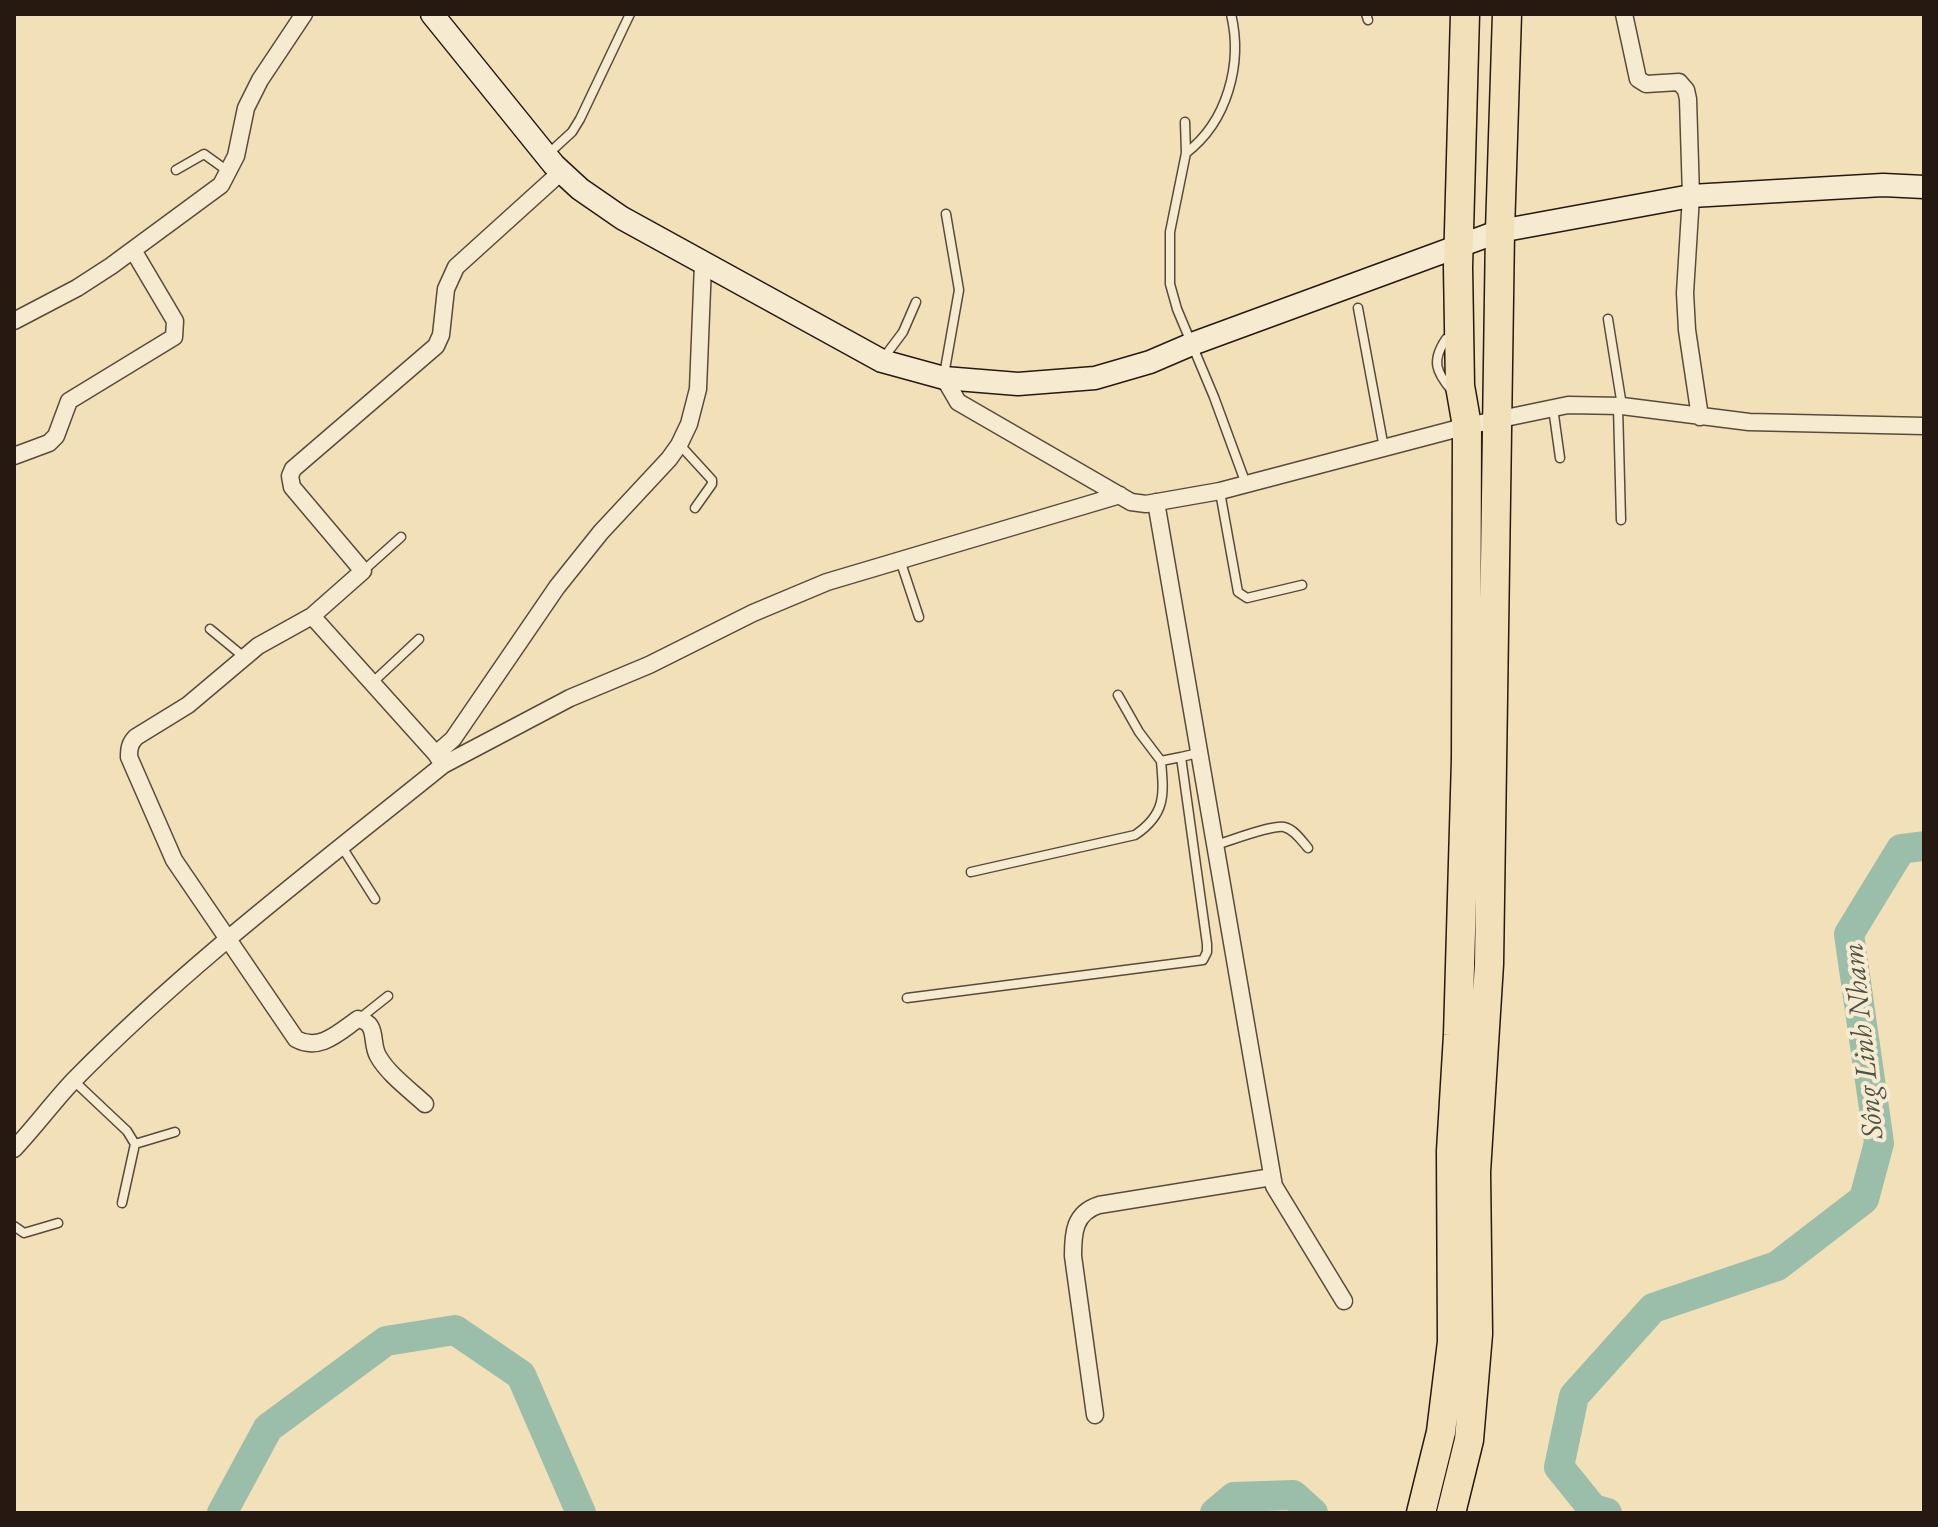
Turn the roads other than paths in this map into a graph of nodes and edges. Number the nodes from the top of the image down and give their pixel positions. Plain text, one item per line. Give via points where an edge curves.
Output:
1 (304, 14) edge
2 (432, 14) edge
3 (630, 14) edge
4 (1231, 14) edge
5 (1465, 14) edge
6 (1507, 14) edge
7 (1624, 14) edge
8 (1185, 122) dead end
9 (1186, 153) junction
10 (554, 164) junction
11 (176, 170) dead end
12 (229, 172) junction
13 (1924, 187) edge
14 (1691, 196) junction
15 (946, 214) dead end
16 (1500, 231) junction
17 (1459, 245) junction
18 (133, 250) junction
19 (703, 264) junction
20 (916, 302) dead end
21 (1358, 308) dead end
22 (1608, 319) dead end
23 (14, 321) edge
24 (1446, 339) dead end
25 (1192, 344) junction
26 (882, 361) junction
27 (944, 378) junction
28 (1620, 406) junction
29 (1553, 407) junction
30 (1700, 417) junction
31 (1497, 419) junction
32 (1467, 426) junction
33 (1924, 426) edge
34 (679, 445) junction
35 (1384, 448) junction
36 (14, 456) edge
37 (1560, 458) dead end
38 (1246, 484) junction
39 (1220, 491) junction
40 (1120, 495) junction
41 (1156, 502) junction
42 (695, 508) dead end
43 (1621, 520) dead end
44 (401, 537) dead end
45 (900, 559) junction
46 (363, 571) junction
47 (1302, 585) dead end
48 (312, 616) junction
49 (919, 617) dead end
50 (210, 629) dead end
51 (419, 639) dead end
52 (244, 657) junction
53 (372, 683) junction
54 (1118, 695) dead end
55 (1198, 753) junction
56 (1181, 757) junction
57 (440, 759) junction
58 (1161, 761) junction
59 (1214, 845) junction
60 (342, 847) junction
61 (1308, 848) dead end
62 (971, 872) dead end
63 (375, 899) dead end
64 (227, 940) junction
65 (388, 996) dead end
66 (907, 998) dead end
67 (358, 1019) junction
68 (74, 1080) junction
69 (425, 1104) dead end
70 (175, 1132) dead end
71 (135, 1144) junction
72 (14, 1149) edge
73 (1272, 1177) junction
74 (122, 1203) dead end
75 (58, 1223) dead end
76 (14, 1226) edge
77 (1344, 1301) dead end
78 (1095, 1415) dead end
79 (1421, 1513) edge
80 (1451, 1513) edge

1 - 12 street via 246,108
2 - 10 street
3 - 10 lane
4 - 9 lane via 1235,47 1219,117
5 - 17 highway
6 - 16 highway
7 - 14 street via 1638,79 1646,84 1679,82 1686,90
8 - 9 lane
9 - 25 lane via 1168,263 1177,309
10 - 19 street via 622,218
10 - 46 street via 450,276 436,346 293,469 292,487
11 - 12 lane via 204,154
12 - 18 street via 221,185
13 - 14 street
14 - 16 street
14 - 30 street via 1685,293
15 - 27 lane via 959,290
16 - 17 street
16 - 31 highway
17 - 25 street
17 - 32 highway via 1460,386
18 - 23 street
18 - 36 street via 175,321 174,337 69,401 56,436
19 - 26 street
19 - 34 street via 698,389
20 - 26 lane
21 - 35 lane
22 - 28 lane
24 - 32 lane via 1436,362 1441,378 1459,400
25 - 27 street via 1095,378 1018,384
25 - 38 lane
26 - 27 street
27 - 40 street via 958,402
28 - 29 street
28 - 30 street
28 - 43 lane
29 - 31 street
29 - 37 lane
30 - 33 street
31 - 32 street
31 - 80 highway via 1489,964 1476,1172 1478,1334 1469,1440
32 - 35 street
32 - 79 highway via 1466,759 1451,1151 1452,1342 1441,1432
34 - 42 lane via 712,480
34 - 57 street via 557,587
35 - 38 street
38 - 39 street
39 - 41 street
39 - 47 lane via 1242,597
40 - 41 street via 1131,502
40 - 45 street
41 - 55 street
44 - 46 lane
45 - 49 lane
45 - 57 street via 771,605
46 - 48 street
48 - 52 street
48 - 53 street
50 - 52 lane
51 - 53 lane
52 - 64 street via 188,705 136,737 129,750 167,846
53 - 57 street
54 - 58 lane
55 - 56 lane
55 - 59 street
56 - 58 lane
56 - 66 lane via 1207,944 1203,960
57 - 60 street
58 - 62 lane via 1161,806 1135,835
59 - 61 lane via 1284,827
59 - 73 street
60 - 63 lane
60 - 64 street
64 - 67 street via 296,1039 319,1044
64 - 68 street
65 - 67 lane
67 - 69 street via 372,1027 381,1060
68 - 71 lane
68 - 72 street
70 - 71 lane
71 - 74 lane
73 - 77 street via 1279,1198
73 - 78 street via 1099,1205 1077,1221 1073,1256
75 - 76 lane via 24,1233

